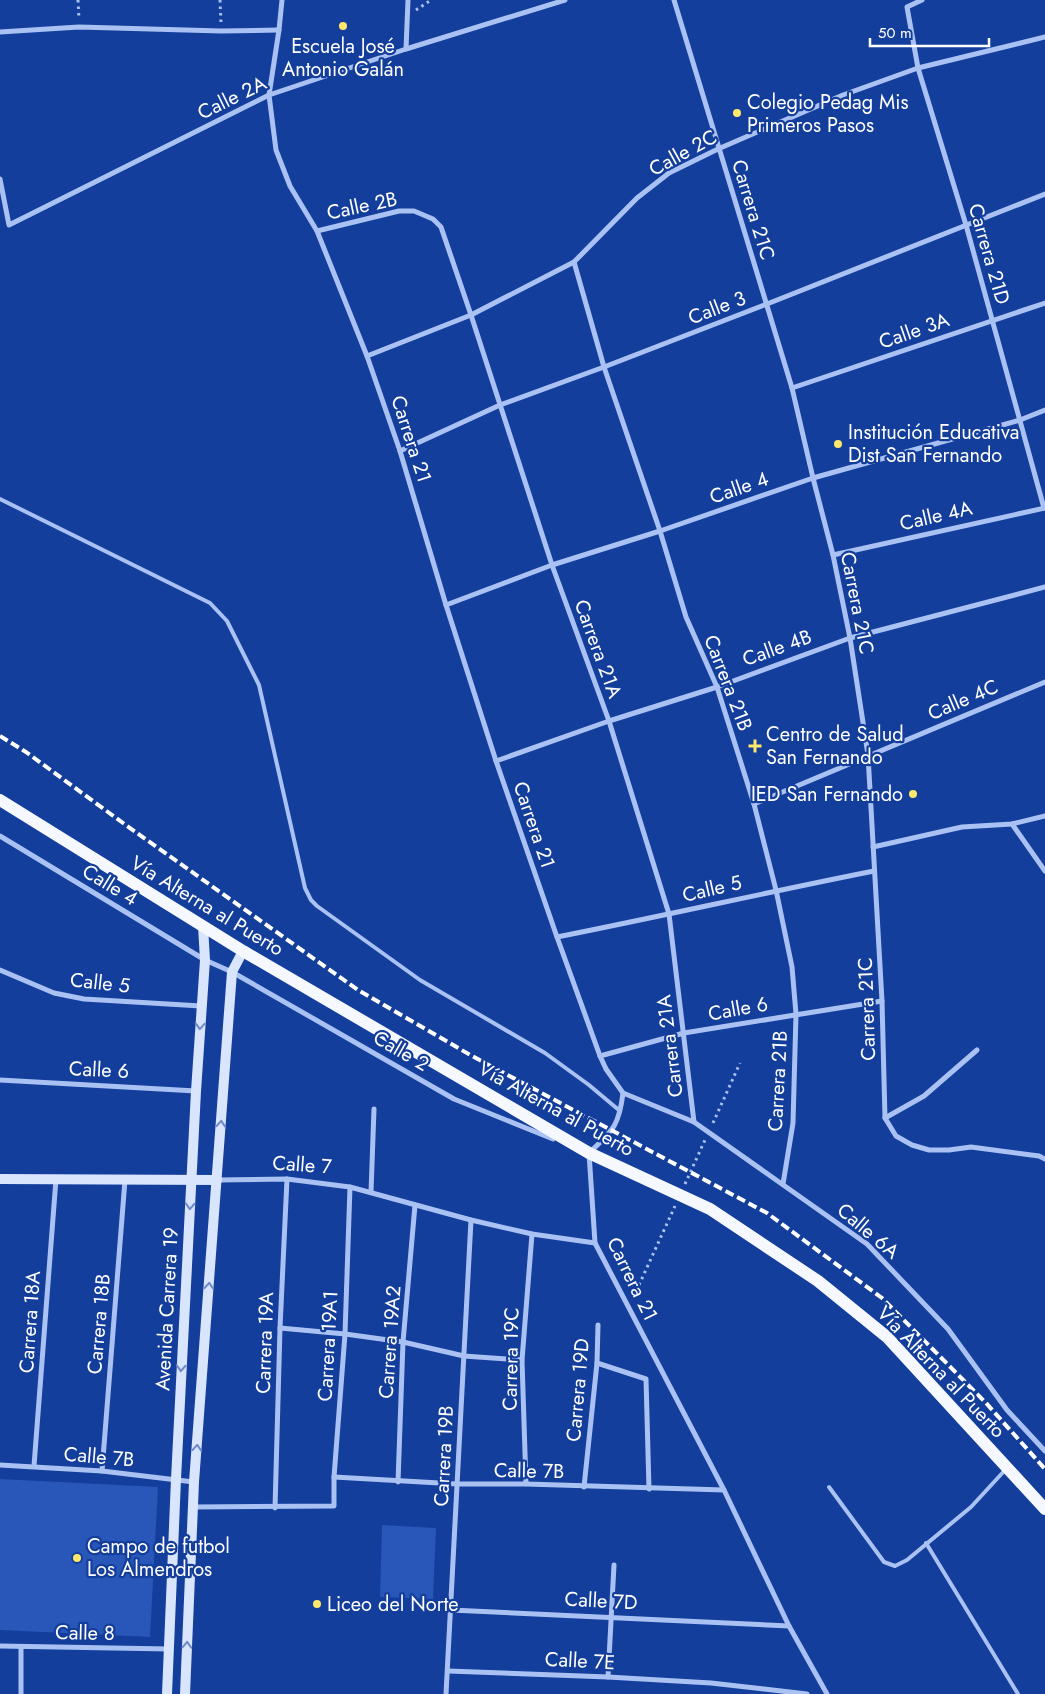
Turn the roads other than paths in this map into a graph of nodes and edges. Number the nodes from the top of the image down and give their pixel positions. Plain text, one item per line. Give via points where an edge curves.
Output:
1 (282, 0) edge
2 (408, 0) edge
3 (565, 0) edge
4 (674, 0) edge
5 (922, 0) edge
6 (279, 30) junction
7 (0, 32) edge
8 (1045, 37) edge
9 (406, 49) junction
10 (918, 68) junction
11 (268, 95) junction
12 (718, 149) junction
13 (0, 179) edge
14 (1045, 194) edge
15 (414, 210) joint
16 (966, 225) junction
17 (317, 231) junction
18 (574, 262) junction
19 (1045, 303) edge
20 (767, 304) junction
21 (471, 315) junction
22 (992, 321) junction
23 (367, 356) junction
24 (604, 367) junction
25 (792, 388) junction
26 (500, 405) junction
27 (1045, 410) edge
28 (1020, 420) junction
29 (400, 451) junction
30 (813, 478) junction
31 (0, 499) edge
32 (1044, 508) edge
33 (660, 531) junction
34 (834, 554) junction
35 (552, 565) junction
36 (1045, 587) edge
37 (446, 605) junction
38 (850, 638) junction
39 (1045, 682) edge
40 (717, 687) junction
41 (609, 721) junction
42 (868, 755) junction
43 (496, 761) junction
44 (0, 800) edge
45 (754, 804) junction
46 (1045, 816) edge
47 (1012, 824) junction
48 (0, 836) edge
49 (873, 847) junction
50 (874, 871) junction
51 (1045, 871) edge
52 (776, 890) junction
53 (669, 914) junction
54 (203, 926) junction
55 (556, 937) junction
56 (243, 951) junction
57 (205, 960) junction
58 (0, 970) edge
59 (232, 972) junction
60 (882, 1000) junction
61 (201, 1006) junction
62 (796, 1014) junction
63 (684, 1033) junction
64 (977, 1050) dead end
65 (600, 1056) junction
66 (0, 1080) edge
67 (196, 1091) junction
68 (623, 1092) junction
69 (374, 1109) dead end
70 (620, 1111) junction
71 (885, 1118) junction
72 (694, 1122) junction
73 (589, 1153) junction
74 (1045, 1159) edge
75 (0, 1179) edge
76 (56, 1179) junction
77 (287, 1179) junction
78 (125, 1180) junction
79 (191, 1180) junction
80 (217, 1180) junction
81 (783, 1184) junction
82 (350, 1187) junction
83 (371, 1192) junction
84 (415, 1205) junction
85 (471, 1220) junction
86 (532, 1234) junction
87 (595, 1243) junction
88 (598, 1325) dead end
89 (280, 1328) junction
90 (345, 1334) junction
91 (403, 1342) junction
92 (464, 1356) junction
93 (522, 1360) junction
94 (597, 1363) junction
95 (1045, 1451) edge
96 (0, 1465) edge
97 (34, 1466) junction
98 (1007, 1468) junction
99 (102, 1471) junction
100 (334, 1477) junction
101 (176, 1479) junction
102 (194, 1482) junction
103 (398, 1482) junction
104 (458, 1484) junction
105 (526, 1484) junction
106 (584, 1487) junction
107 (828, 1487) dead end
108 (649, 1489) junction
109 (724, 1490) junction
110 (1043, 1503) edge
111 (193, 1507) junction
112 (275, 1508) junction
113 (926, 1543) junction
114 (614, 1565) dead end
115 (451, 1610) junction
116 (611, 1617) junction
117 (788, 1626) junction
118 (0, 1646) edge
119 (21, 1648) junction
120 (169, 1649) junction
121 (448, 1671) junction
122 (608, 1677) junction
123 (21, 1694) edge
124 (167, 1694) edge
125 (185, 1694) edge
126 (446, 1694) edge
127 (807, 1694) edge
128 (827, 1694) edge
129 (1018, 1694) edge

1 - 6 street, Carrera 21
2 - 9 street
3 - 9 street, Calle 2A
4 - 12 street, Carrera 21C
5 - 10 street, Carrera 21D via 907,7
6 - 7 street via 79,27
6 - 11 street, Carrera 21
8 - 10 street, Calle 2C
9 - 11 street, Calle 2A
10 - 12 street, Calle 2C via 843,95
10 - 16 street, Carrera 21D
11 - 13 street, Calle 2A via 10,225
11 - 17 street, Carrera 21 via 276,150 290,186
12 - 18 street, Calle 2C via 669,173 637,198
12 - 20 street, Carrera 21C
14 - 16 street, Calle 3
15 - 17 street, Calle 2B via 399,210
15 - 21 street, Carrera 21A via 433,219 441,227
16 - 20 street, Calle 3
16 - 22 street, Carrera 21D
17 - 23 street, Carrera 21
18 - 21 street, Calle 2C
18 - 24 street, Carrera 21B
19 - 22 street, Calle 3A
20 - 24 street, Calle 3
20 - 25 street, Carrera 21C
21 - 23 street, Calle 2C
21 - 26 street, Carrera 21A
22 - 25 street, Calle 3A
22 - 28 street, Carrera 21D
23 - 29 street, Carrera 21
24 - 26 street, Calle 3
24 - 33 street, Carrera 21B
25 - 30 street, Carrera 21C
26 - 29 street, Calle 3
26 - 35 street, Carrera 21A
27 - 28 street, Calle 4
28 - 30 street, Calle 4
28 - 32 street, Carrera 21D
29 - 37 street, Carrera 21
30 - 33 street, Calle 4
30 - 34 street, Carrera 21C
31 - 70 lane via 210,603 227,621 259,685 311,900 420,980 545,1053
32 - 34 street, Calle 4A
33 - 35 street, Calle 4
33 - 40 street, Carrera 21B via 686,616
34 - 38 street, Carrera 21C
35 - 37 street, Calle 4
35 - 41 street, Carrera 21A
36 - 38 street, Calle 4B
37 - 43 street, Carrera 21
38 - 40 street, Calle 4B
38 - 42 street, Carrera 21C
39 - 42 street, Calle 4C
40 - 41 street, Calle 4B
40 - 45 street, Carrera 21B
41 - 43 street, Calle 4B
41 - 53 street, Carrera 21A
42 - 45 street, Calle 4C
42 - 49 street, Carrera 21C
43 - 55 street, Carrera 21
44 - 54 main road, Vía Alterna al Puerto
45 - 52 street, Carrera 21B
46 - 47 street
47 - 49 street via 962,827
47 - 51 street
48 - 57 street, Calle 4
49 - 50 street, Carrera 21C
50 - 52 street, Calle 5
50 - 60 street, Carrera 21C
52 - 53 street, Calle 5
52 - 62 street, Carrera 21B via 792,967
53 - 55 street, Calle 5
53 - 63 street, Carrera 21A
54 - 56 main road, Vía Alterna al Puerto
54 - 57 main road, Avenida Carrera 19
55 - 65 street, Carrera 21
56 - 59 main road, Avenida Carrera 19
56 - 73 main road, Vía Alterna al Puerto
57 - 59 street, Calle 2
57 - 61 main road, Avenida Carrera 19
58 - 61 street, Calle 5 via 54,993 84,1000
59 - 73 street, Calle 2 via 454,1099
80 -> 59 main road, Avenida Carrera 19
60 - 62 street, Calle 6
60 - 71 street, Carrera 21C
61 -> 67 main road, Avenida Carrera 19
62 - 63 street, Calle 6
62 - 81 street, Carrera 21B via 793,1123
63 - 65 street, Calle 6
63 - 72 street, Carrera 21A
64 - 71 street via 924,1096
65 - 68 street, Carrera 21
66 - 67 street, Calle 6
67 - 79 main road, Avenida Carrera 19
68 - 70 street
68 - 72 street, Calle 6A
69 - 83 street
70 - 73 street via 612,1132
71 - 74 street via 896,1136 930,1150 971,1147
72 - 81 street, Calle 6A
73 - 87 street, Carrera 21
73 - 98 main road, Vía Alterna al Puerto via 710,1209 818,1281 887,1337
75 - 76 main road, Calle 7
76 - 78 main road, Calle 7
76 - 97 street, Carrera 18A
77 - 80 street, Calle 7
77 - 82 street, Calle 7
77 - 89 street, Carrera 19A
78 - 79 main road, Calle 7
78 - 99 street, Carrera 18B
79 - 80 main road, Calle 7
79 -> 101 main road, Avenida Carrera 19
102 -> 80 main road, Avenida Carrera 19
81 - 95 street, Calle 6A via 867,1244 948,1329 1007,1410
82 - 83 street, Calle 7
82 - 90 street, Carrera 19A1
83 - 84 street, Calle 7
84 - 85 street, Calle 7
84 - 91 street, Carrera 19A2
85 - 86 street, Calle 7
85 - 92 street, Carrera 19B
86 - 87 street, Calle 7
86 - 93 street, Carrera 19C
87 - 109 street, Carrera 21
88 - 94 street, Carrera 19D
89 - 90 street
89 - 112 street, Carrera 19A
90 - 91 street
90 - 100 street, Carrera 19A1
91 - 92 street
91 - 103 street, Carrera 19A2
92 - 93 street
92 - 104 street, Carrera 19B
93 - 105 street, Carrera 19C
94 - 106 street, Carrera 19D
94 - 108 street via 646,1378
96 - 97 street, Calle 7B
97 - 99 street, Calle 7B
98 - 110 main road, Vía Alterna al Puerto
98 - 113 lane via 971,1507
99 - 101 street, Calle 7B
100 - 103 street, Calle 7B
100 - 112 street, Carrera 19A1 via 334,1506
101 - 102 street, Calle 7B
101 - 120 main road, Avenida Carrera 19
102 - 111 main road, Avenida Carrera 19
103 - 104 street, Calle 7B
104 - 105 street, Calle 7B
104 - 115 street, Carrera 19B
105 - 106 street, Calle 7B
106 - 108 street, Calle 7B
107 - 113 lane via 884,1562 895,1566
108 - 109 street, Calle 7B
109 - 117 street, Carrera 21
111 - 112 street
125 -> 111 main road, Avenida Carrera 19
113 - 129 lane
114 - 116 street
115 - 116 street, Calle 7D
115 - 121 street, Carrera 19B
116 - 117 street, Calle 7D
116 - 122 street
117 - 128 street, Carrera 21
118 - 119 street, Calle 8
119 - 120 street, Calle 8
119 - 123 street
120 - 124 main road, Avenida Carrera 19
121 - 122 street, Calle 7E
121 - 126 street, Carrera 19B
122 - 127 street, Calle 7E via 711,1683

